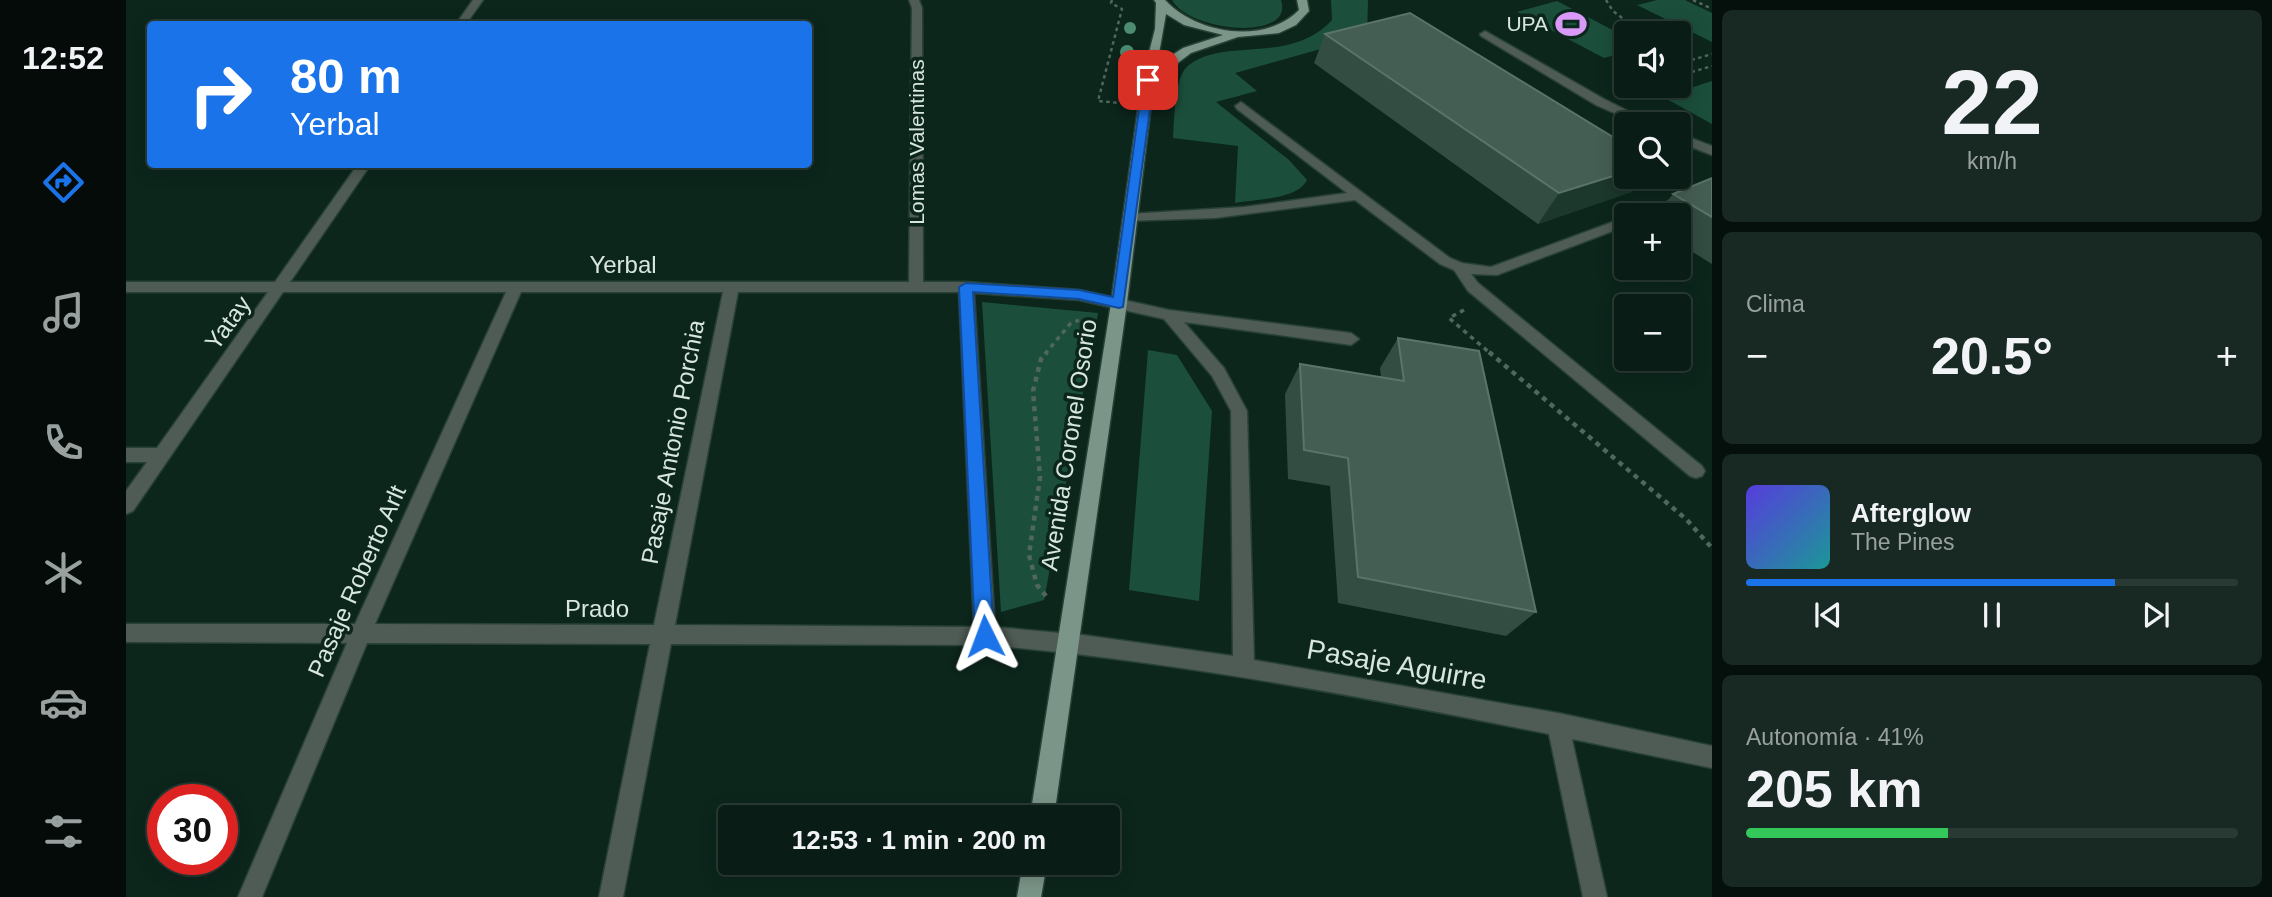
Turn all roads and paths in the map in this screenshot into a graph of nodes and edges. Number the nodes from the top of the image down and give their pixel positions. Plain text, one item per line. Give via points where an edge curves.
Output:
1 (478, 0) edge
2 (914, 0) edge
3 (1112, 0) edge
4 (1302, 0) edge
5 (1606, 0) edge
6 (1693, 0) edge
7 (1160, 2) edge
8 (1712, 9) edge
9 (463, 21) edge
10 (1626, 21) edge
11 (1255, 34) junction
12 (1485, 34) dead end
13 (1712, 54) edge
14 (1691, 60) edge
15 (1712, 66) edge
16 (1691, 72) edge
17 (1148, 80) junction
18 (1144, 106) junction
19 (1241, 106) dead end
20 (1622, 112) edge
21 (1691, 142) edge
22 (1712, 151) edge
23 (362, 168) edge
24 (1712, 188) edge
25 (1358, 195) junction
26 (1673, 203) edge
27 (1129, 218) junction
28 (1614, 226) edge
29 (1459, 267) junction
30 (916, 285) junction
31 (126, 287) edge
32 (732, 287) junction
33 (966, 287) junction
34 (281, 288) junction
35 (515, 288) junction
36 (1487, 299) junction
37 (1119, 303) junction
38 (1169, 315) junction
39 (1351, 339) dead end
40 (126, 455) edge
41 (160, 455) junction
42 (1696, 471) dead end
43 (126, 506) edge
44 (1712, 548) edge
45 (1069, 632) junction
46 (126, 634) edge
47 (361, 634) junction
48 (660, 636) junction
49 (985, 636) junction
50 (1244, 666) junction
51 (1558, 724) junction
52 (1712, 757) edge
53 (1044, 805) edge
54 (1033, 875) edge
55 (250, 897) edge
56 (611, 897) edge
57 (1030, 897) edge
58 (1595, 897) edge

1 - 9 street
2 - 30 street, Lomas Valentinas
3 - 18 path via 1122,9 1098,101
4 - 11 main road via 1304,11 1299,19
5 - 10 path
6 - 8 path
7 - 11 main road via 1171,14 1198,26
7 - 17 main road, Avenida Coronel Osorio via 1160,29
11 - 17 main road via 1201,44 1161,66
12 - 20 street
13 - 14 path
15 - 16 path
17 - 18 main road, Avenida Coronel Osorio
18 - 27 main road, Avenida Coronel Osorio
19 - 25 street
21 - 22 street
23 - 34 street, Yatay
24 - 26 street
25 - 27 street via 1314,203
25 - 29 street
27 - 37 main road, Avenida Coronel Osorio
28 - 29 street via 1492,272
29 - 36 street
30 - 32 street, Yerbal
30 - 33 street, Yerbal
31 - 34 street, Yerbal
32 - 35 street, Yerbal
32 - 48 street, Pasaje Antonio Porchia
33 - 37 street, Yerbal via 1079,295
33 - 49 street
34 - 35 street, Yerbal
34 - 41 street, Yatay
35 - 47 street, Pasaje Roberto Arlt
36 - 42 street
36 - 44 path via 1448,318 1686,519
37 - 38 street, Yerbal
37 - 45 main road, Avenida Coronel Osorio
37 - 45 path via 1070,324 1041,359 1035,374 1040,477 1031,569
38 - 39 street, Yerbal
38 - 50 street via 1224,381 1238,411
40 - 41 street
41 - 43 street, Yatay
45 - 49 street, Prado
45 - 50 street, Pasaje Aguirre
45 - 53 main road, Avenida Coronel Osorio
46 - 47 street, Prado
47 - 48 street, Prado
47 - 55 street, Pasaje Roberto Arlt
48 - 49 street, Prado
48 - 56 street, Pasaje Antonio Porchia
50 - 51 street, Pasaje Aguirre
51 - 52 street, Pasaje Aguirre
51 - 58 street
54 - 57 main road

